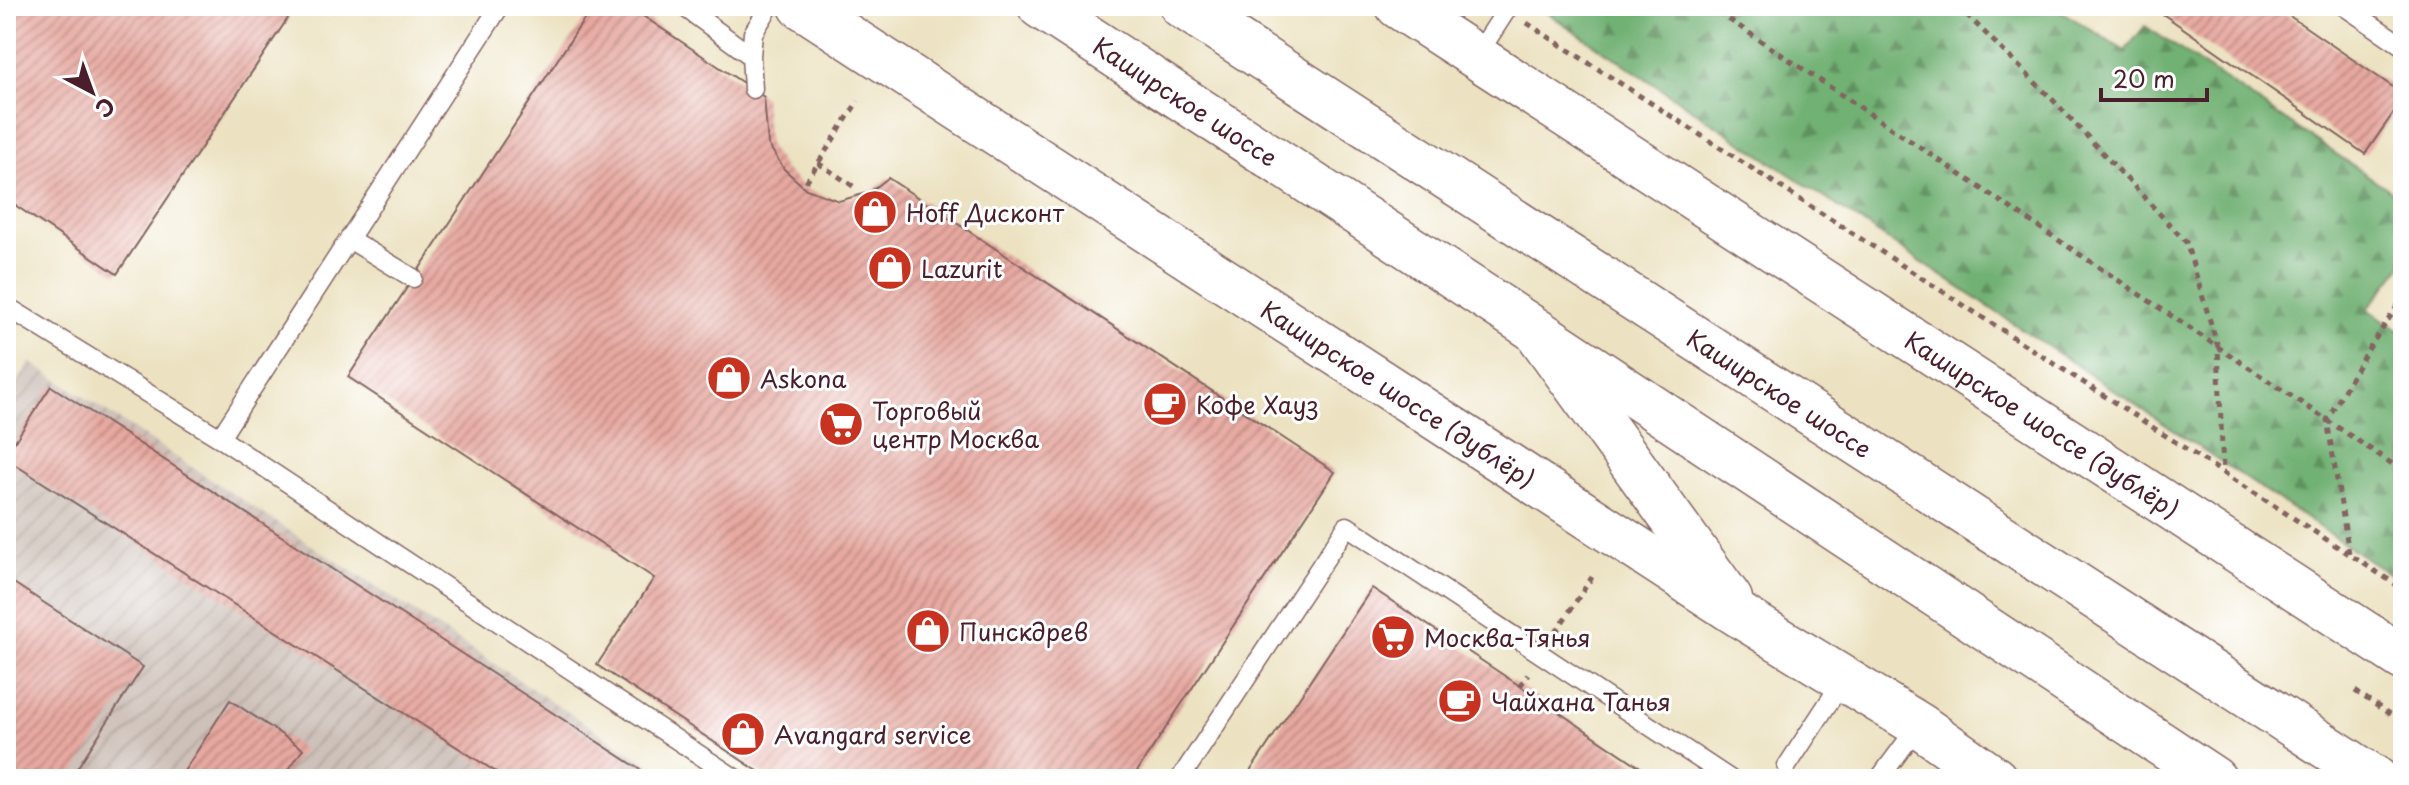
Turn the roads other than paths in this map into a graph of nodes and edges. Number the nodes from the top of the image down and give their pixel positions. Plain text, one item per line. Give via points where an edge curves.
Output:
1 (500, 6) edge
2 (683, 6) edge
3 (770, 6) edge
4 (801, 6) edge
5 (1040, 6) edge
6 (1182, 6) edge
7 (1398, 6) edge
8 (2344, 6) edge
9 (1508, 8) edge
10 (2403, 46) edge
11 (751, 56) junction
12 (1476, 57) junction
13 (753, 89) dead end
14 (349, 239) junction
15 (413, 278) dead end
16 (6, 323) edge
17 (1534, 329) junction
18 (220, 438) junction
19 (1744, 618) junction
20 (2403, 658) edge
21 (1844, 679) junction
22 (1919, 725) junction
23 (1787, 766) dead end
24 (736, 779) edge
25 (1180, 779) edge
26 (1730, 779) edge
27 (1879, 779) edge
28 (1995, 779) edge
29 (2214, 779) edge
30 (2376, 779) edge

1 - 14 lane
2 - 11 lane
3 - 11 lane via 753,33
4 - 19 main road, Каширское шоссе (дублёр)
5 - 17 main road, Каширское шоссе
6 - 30 main road, Каширское шоссе
7 - 12 main road, Каширское шоссе (дублёр)
8 - 10 lane
9 - 12 lane
11 - 13 lane
12 - 20 main road, Каширское шоссе (дублёр)
14 - 15 lane
14 - 18 lane
16 - 18 lane via 14,311
17 - 19 main road
17 - 29 main road, Каширское шоссе
18 - 24 lane
19 - 21 main road, Каширское шоссе (дублёр)
21 - 22 main road, Каширское шоссе (дублёр)
21 - 23 lane
22 - 27 lane
22 - 28 main road, Каширское шоссе (дублёр)
25 - 26 lane via 1347,526

